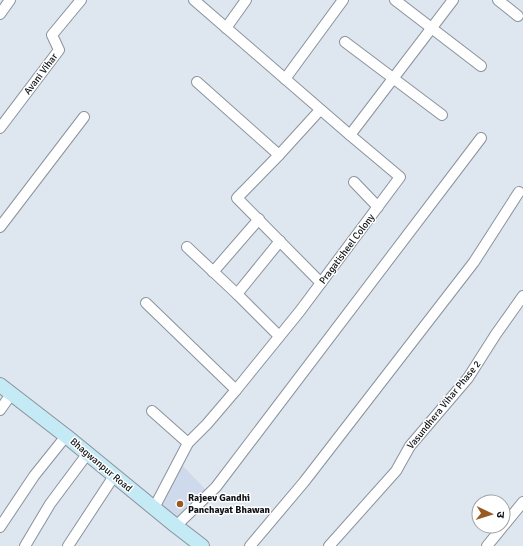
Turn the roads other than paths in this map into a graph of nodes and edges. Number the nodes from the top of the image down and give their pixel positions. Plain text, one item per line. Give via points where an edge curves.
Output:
1 (10, 0) edge
2 (81, 0) edge
3 (194, 0) edge
4 (246, 0) edge
5 (343, 0) edge
6 (394, 0) edge
7 (453, 0) edge
8 (498, 0) edge
9 (0, 14) edge
10 (518, 16) dead end
11 (226, 28) junction
12 (431, 28) junction
13 (345, 42) dead end
14 (481, 66) dead end
15 (394, 78) junction
16 (285, 79) junction
17 (197, 82) dead end
18 (320, 110) junction
19 (442, 115) dead end
20 (84, 117) dead end
21 (0, 128) edge
22 (350, 135) junction
23 (481, 138) dead end
24 (279, 155) junction
25 (354, 182) dead end
26 (518, 192) dead end
27 (378, 207) junction
28 (259, 219) junction
29 (0, 227) edge
30 (280, 241) junction
31 (187, 247) dead end
32 (214, 272) junction
33 (321, 282) junction
34 (237, 294) junction
35 (523, 296) edge
36 (146, 303) dead end
37 (279, 336) junction
38 (0, 385) edge
39 (236, 390) junction
40 (12, 393) junction
41 (0, 410) edge
42 (152, 411) dead end
43 (66, 436) junction
44 (188, 443) junction
45 (88, 454) junction
46 (114, 476) junction
47 (523, 502) edge
48 (154, 508) junction
49 (176, 526) junction
50 (0, 527) edge
51 (25, 546) edge
52 (68, 546) edge
53 (202, 546) edge
54 (250, 546) edge
55 (329, 546) edge
56 (487, 546) edge

1 - 9 street
2 - 21 street, Avani Vihar via 52,35 59,50
3 - 11 street
4 - 11 street
5 - 16 street
6 - 12 street
7 - 12 street
8 - 10 street
11 - 16 street
12 - 14 street
12 - 15 street
13 - 15 street
15 - 19 street
15 - 22 street
16 - 18 street
17 - 24 street
18 - 22 street
18 - 24 street
20 - 29 street
22 - 27 street, Pragatisheel Colony via 400,177
23 - 49 street via 216,487
24 - 28 street via 237,198
25 - 27 street
26 - 54 street via 474,262 304,482
27 - 33 street, Pragatisheel Colony
28 - 30 street
28 - 32 street
30 - 33 street
30 - 34 street
31 - 32 street
32 - 34 street
33 - 37 street, Pragatisheel Colony
34 - 37 street
35 - 55 street, Vasundhera Vihar Phase 2 via 468,378 410,446 396,471
36 - 39 street
37 - 39 street, Pragatisheel Colony
38 - 40 street, Bhagwanpur Road
39 - 44 street, Pragatisheel Colony
40 - 41 street
40 - 43 street, Bhagwanpur Road
42 - 44 street
43 - 45 street, Bhagwanpur Road
43 - 50 street via 34,476
44 - 48 street, Pragatisheel Colony
45 - 46 street, Bhagwanpur Road
45 - 51 street via 50,504
46 - 48 street, Bhagwanpur Road
46 - 52 street
47 - 56 street
48 - 49 street, Bhagwanpur Road
49 - 53 street, Bhagwanpur Road

